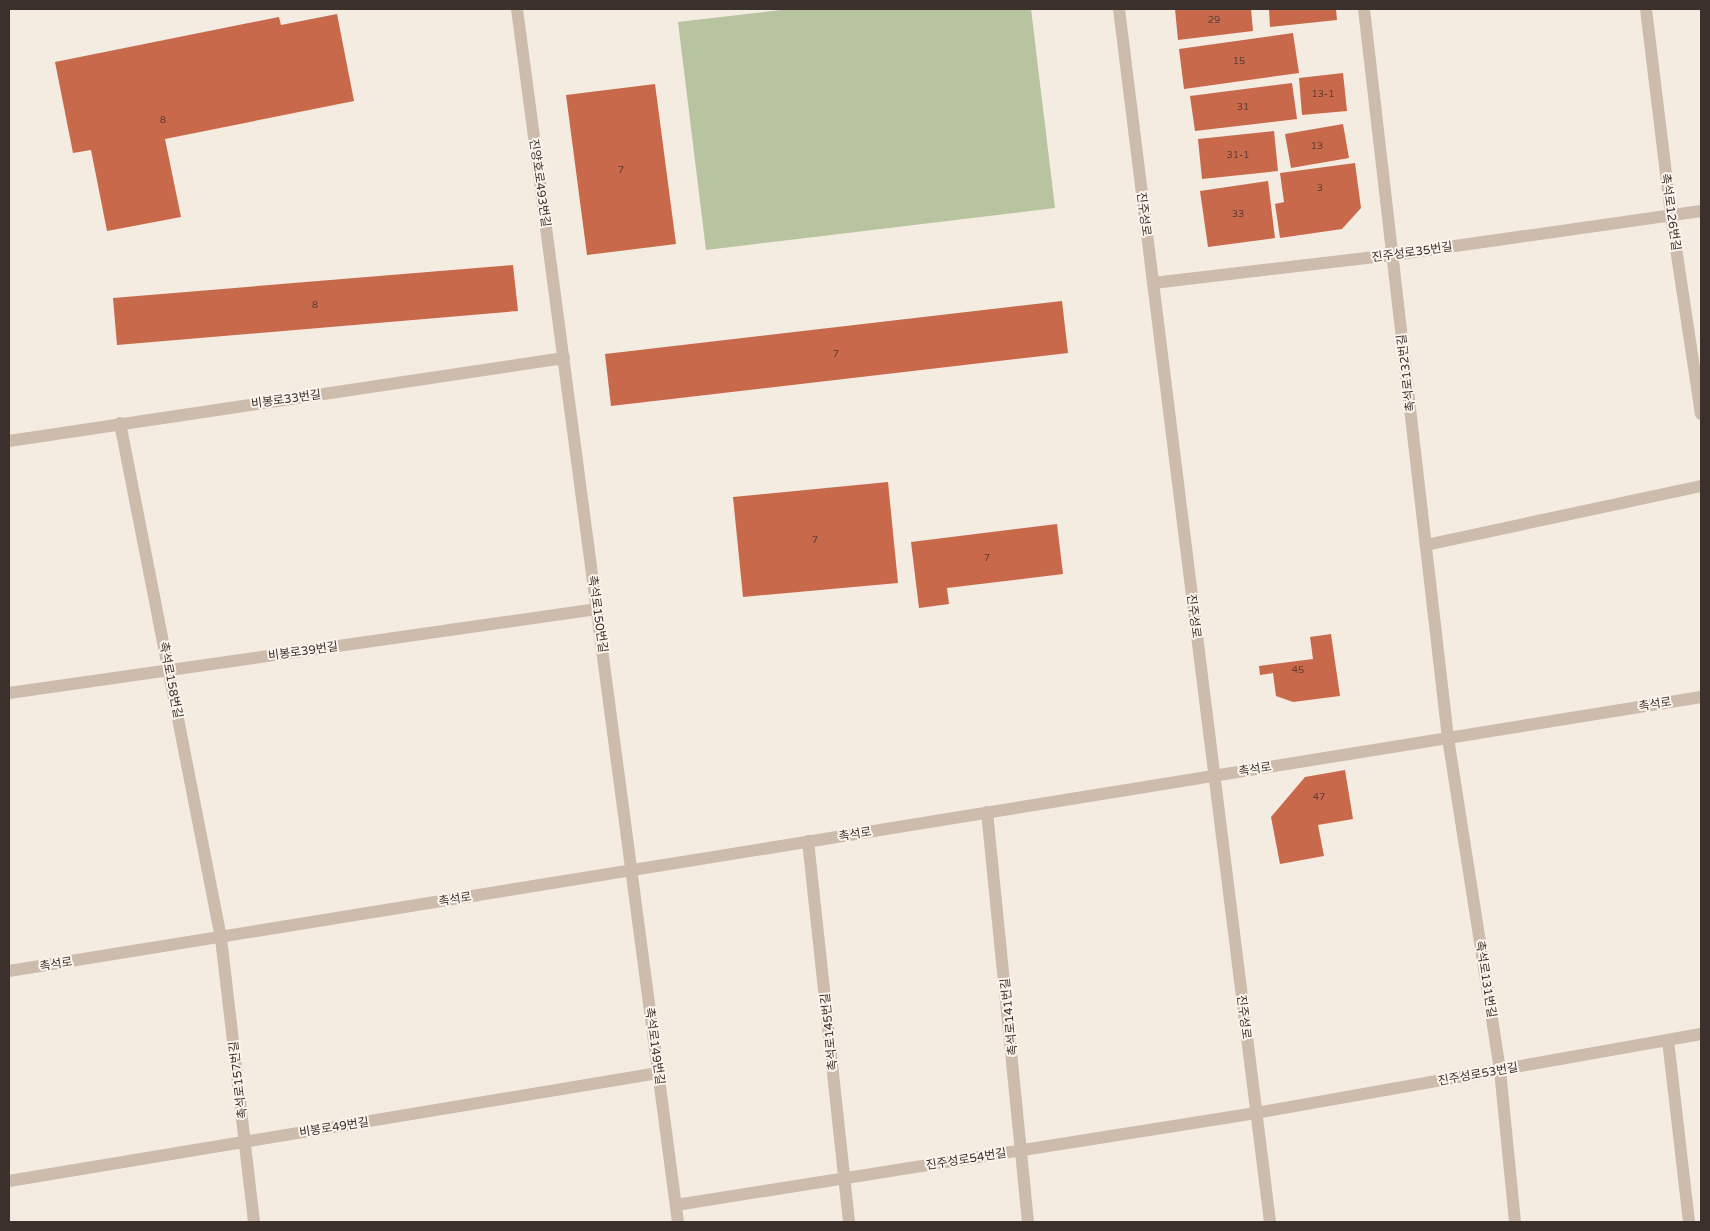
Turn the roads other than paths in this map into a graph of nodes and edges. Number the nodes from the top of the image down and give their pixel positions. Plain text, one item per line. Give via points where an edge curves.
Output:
1 (517, 9) edge
2 (1119, 9) edge
3 (1364, 9) edge
4 (1646, 9) edge
5 (1701, 211) edge
6 (1671, 215) junction
7 (1392, 255) junction
8 (1152, 283) junction
9 (564, 358) junction
10 (1701, 414) edge
11 (120, 423) junction
12 (9, 441) edge
13 (1701, 486) edge
14 (1426, 545) junction
15 (597, 609) junction
16 (169, 670) junction
17 (9, 693) edge
18 (1701, 697) edge
19 (1448, 738) junction
20 (1214, 775) junction
21 (988, 812) junction
22 (808, 841) junction
23 (631, 870) junction
24 (221, 938) junction
25 (9, 972) edge
26 (1701, 1034) edge
27 (1668, 1040) junction
28 (1500, 1070) junction
29 (658, 1073) junction
30 (1256, 1113) junction
31 (245, 1142) junction
32 (1022, 1150) junction
33 (845, 1178) junction
34 (9, 1181) edge
35 (676, 1205) junction
36 (254, 1222) edge
37 (678, 1222) edge
38 (849, 1222) edge
39 (1028, 1222) edge
40 (1270, 1222) edge
41 (1515, 1222) edge
42 (1688, 1222) edge

1 - 9 street, 진양호로493번길
2 - 8 street, 진주성로
3 - 7 street, 촉석로132번길
4 - 6 street, 촉석로126번길
5 - 6 street, 진주성로35번길
6 - 7 street, 진주성로35번길
6 - 10 street, 촉석로126번길
7 - 8 street, 진주성로35번길
7 - 14 street, 촉석로132번길
8 - 20 street, 진주성로
9 - 11 street, 비봉로33번길
9 - 15 street, 촉석로150번길
11 - 12 street, 비봉로33번길
11 - 16 street, 촉석로158번길
13 - 14 street
14 - 19 street, 촉석로132번길
15 - 16 street, 비봉로39번길
15 - 23 street, 촉석로150번길
16 - 17 street, 비봉로39번길
16 - 24 street, 촉석로158번길
18 - 19 street, 촉석로
19 - 20 street, 촉석로
19 - 28 street, 촉석로131번길
20 - 21 street, 촉석로
20 - 30 street, 진주성로
21 - 22 street, 촉석로
21 - 32 street, 촉석로141번길
22 - 23 street, 촉석로
22 - 33 street, 촉석로145번길
23 - 24 street, 촉석로
23 - 29 street, 촉석로149번길
24 - 25 street, 촉석로
24 - 31 street, 촉석로157번길
26 - 27 street, 진주성로53번길
27 - 28 street, 진주성로53번길
27 - 42 street
28 - 30 street, 진주성로53번길
28 - 41 street, 촉석로131번길
29 - 31 street, 비봉로49번길
29 - 35 street, 촉석로149번길
30 - 32 street, 진주성로54번길
30 - 40 street, 진주성로
31 - 34 street, 비봉로49번길
31 - 36 street, 촉석로157번길
32 - 33 street, 진주성로54번길
32 - 39 street, 촉석로141번길
33 - 35 street, 진주성로54번길
33 - 38 street, 촉석로145번길
35 - 37 street, 촉석로149번길

